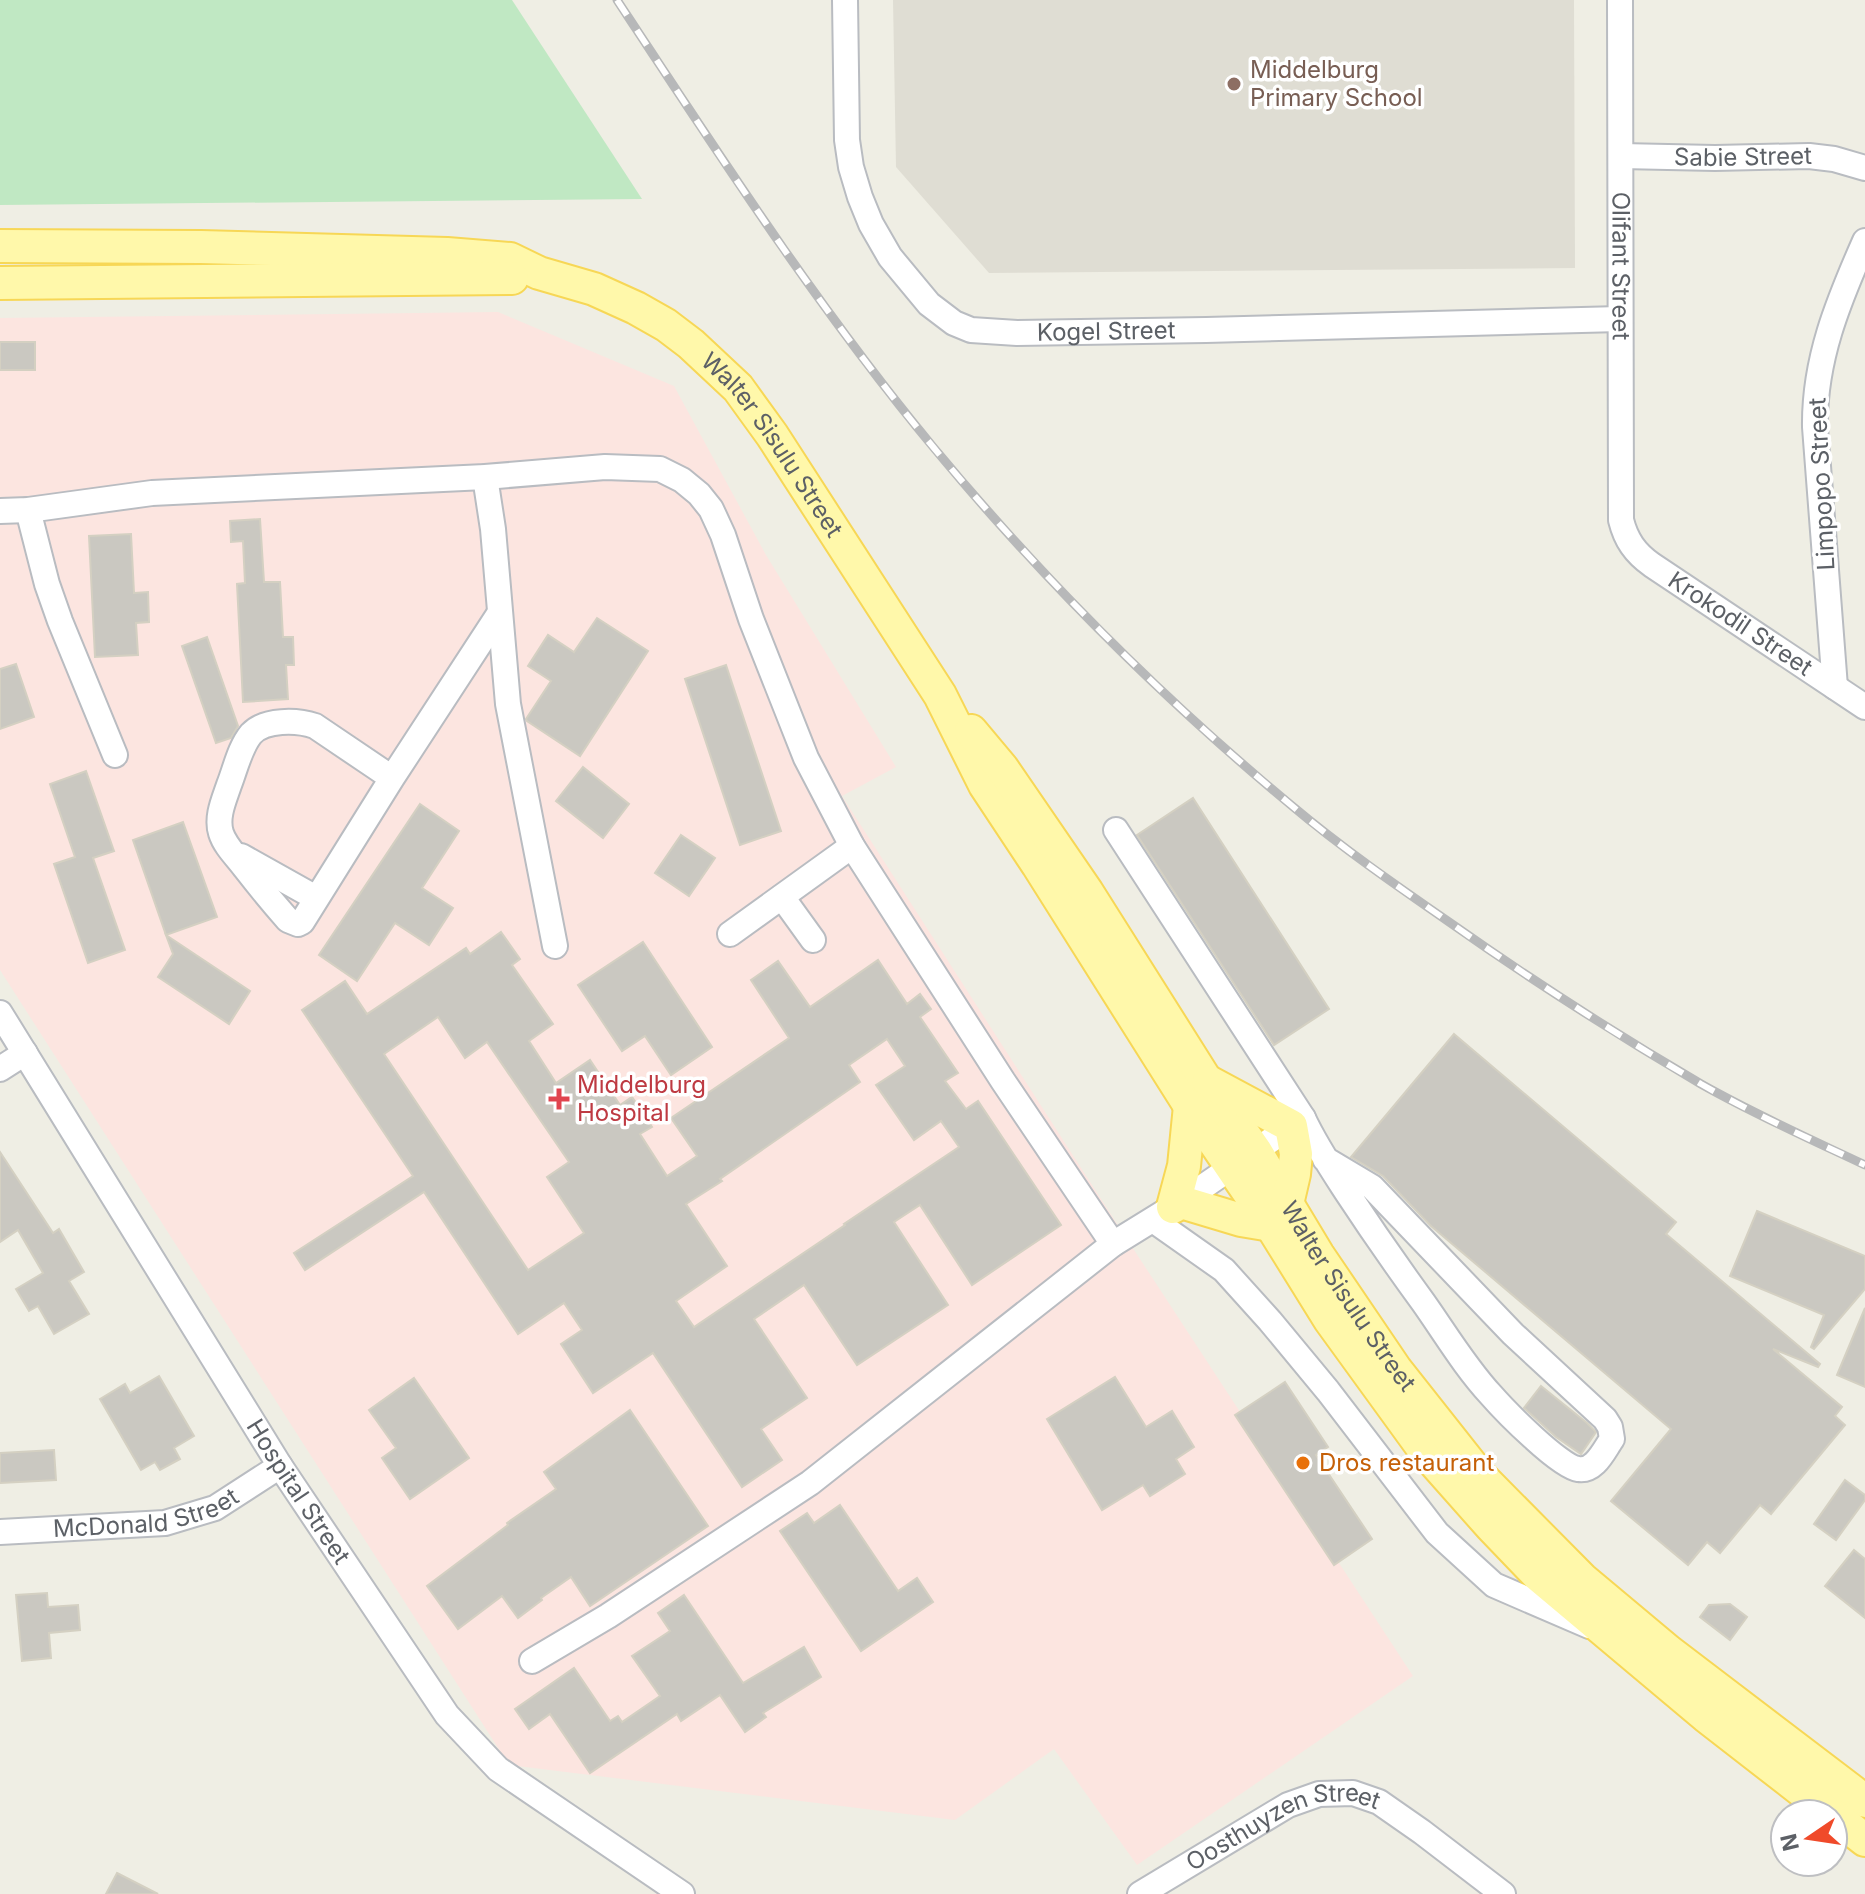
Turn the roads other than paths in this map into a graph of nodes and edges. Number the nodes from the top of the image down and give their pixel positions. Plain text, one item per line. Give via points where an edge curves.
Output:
1 (845, 0) edge
2 (1620, 0) edge
3 (1621, 156) junction
4 (1865, 168) edge
5 (1865, 241) edge
6 (0, 246) edge
7 (539, 273) junction
8 (0, 283) edge
9 (1620, 319) junction
10 (485, 477) junction
11 (28, 510) junction
12 (0, 511) edge
13 (1624, 533) joint
14 (499, 614) junction
15 (1835, 687) junction
16 (1865, 707) edge
17 (115, 755) dead end
18 (392, 778) junction
19 (1116, 830) dead end
20 (852, 846) junction
21 (231, 849) junction
22 (782, 897) junction
23 (316, 898) junction
24 (730, 934) dead end
25 (813, 940) dead end
26 (555, 946) dead end
27 (0, 1013) edge
28 (25, 1053) junction
29 (0, 1069) edge
30 (1197, 1093) junction
31 (1297, 1122) junction
32 (1325, 1159) junction
33 (1243, 1160) junction
34 (1169, 1210) junction
35 (1279, 1215) junction
36 (1113, 1244) junction
37 (280, 1466) junction
38 (0, 1532) edge
39 (1606, 1633) junction
40 (532, 1661) dead end
41 (1816, 1765) junction
42 (1865, 1773) edge
43 (1811, 1798) edge
44 (1865, 1801) edge
45 (1849, 1827) edge
46 (1865, 1840) edge
47 (682, 1894) edge
48 (1140, 1894) edge
49 (1503, 1894) edge

1 - 9 street, Kogel Street via 847,140 860,197 890,257 919,292 942,315 971,330
2 - 3 street, Olifant Street
3 - 4 street, Sabie Street via 1809,156
3 - 9 street, Olifant Street
5 - 15 street, Limpopo Street via 1827,336 1815,404
6 - 7 main road, Walter Sisulu Street via 447,254 510,259
7 - 8 main road via 510,278
7 - 30 main road, Walter Sisulu Street via 594,289 666,325 738,388 940,695 985,785
9 - 13 street, Olifant Street
10 - 11 street via 152,493
10 - 14 street
10 - 20 street via 605,467 660,469 699,494 723,535 806,758
11 - 12 street
11 - 17 street via 60,621
13 - 15 street, Krokodil Street via 1640,556
14 - 18 street
14 - 26 street via 515,749
15 - 16 street, Krokodil Street
18 - 21 street via 315,726 284,721 259,729 244,747 220,817 220,830
18 - 23 street
19 - 31 street
20 - 22 street
20 - 36 street
21 - 23 street
21 - 23 street via 293,923 302,922
22 - 24 street
22 - 25 street
27 - 28 street, Hospital Street
28 - 29 street
28 - 37 street, Hospital Street
30 - 31 main road
30 - 33 main road, Walter Sisulu Street
30 - 34 main road via 1184,1166
31 - 32 street
31 - 33 street
31 - 35 main road via 1296,1154
32 - 32 street via 1372,1187 1513,1334 1605,1419 1612,1439 1592,1467 1575,1469 1563,1462 1488,1393
33 - 34 street
33 - 35 main road, Walter Sisulu Street
34 - 35 main road via 1206,1211 1241,1220
34 - 36 street
34 - 39 street via 1270,1321 1437,1533 1494,1585
35 - 39 main road, Walter Sisulu Street via 1330,1320 1428,1455 1538,1575
35 - 41 main road, Walter Sisulu Street via 1318,1255 1396,1370 1479,1475 1582,1579
36 - 40 street via 810,1483
37 - 38 street, McDonald Street via 215,1508 165,1523
37 - 47 street, Hospital Street via 447,1715 498,1769
39 - 43 main road, Walter Sisulu Street
41 - 42 main road
41 - 44 main road, Walter Sisulu Street
45 - 46 main road, Walter Sisulu Street
48 - 49 street, Oosthuyzen Street via 1288,1805 1319,1794 1353,1793 1379,1802

